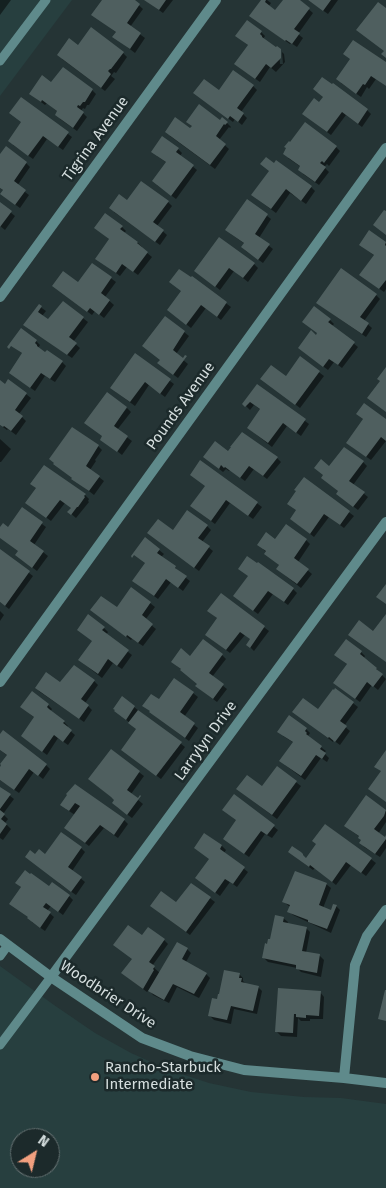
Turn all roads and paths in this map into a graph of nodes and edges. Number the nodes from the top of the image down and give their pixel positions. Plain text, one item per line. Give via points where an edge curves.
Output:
1 (46, 0) edge
2 (216, 0) edge
3 (0, 61) edge
4 (386, 148) edge
5 (0, 297) edge
6 (386, 522) edge
7 (0, 682) edge
8 (386, 910) edge
9 (4, 942) edge
10 (0, 956) edge
11 (51, 977) junction
12 (0, 1045) edge
13 (344, 1078) junction
14 (386, 1083) edge

1 - 3 lane
2 - 5 street, Tigrina Avenue
4 - 7 street, Pounds Avenue
6 - 11 street, Larrylyn Drive
8 - 13 street via 367,936 355,965
9 - 10 lane
9 - 11 street, Woodbrier Drive
11 - 12 lane
11 - 13 street, Woodbrier Drive via 142,1038 190,1056 244,1070
13 - 14 street, Woodbrier Drive

